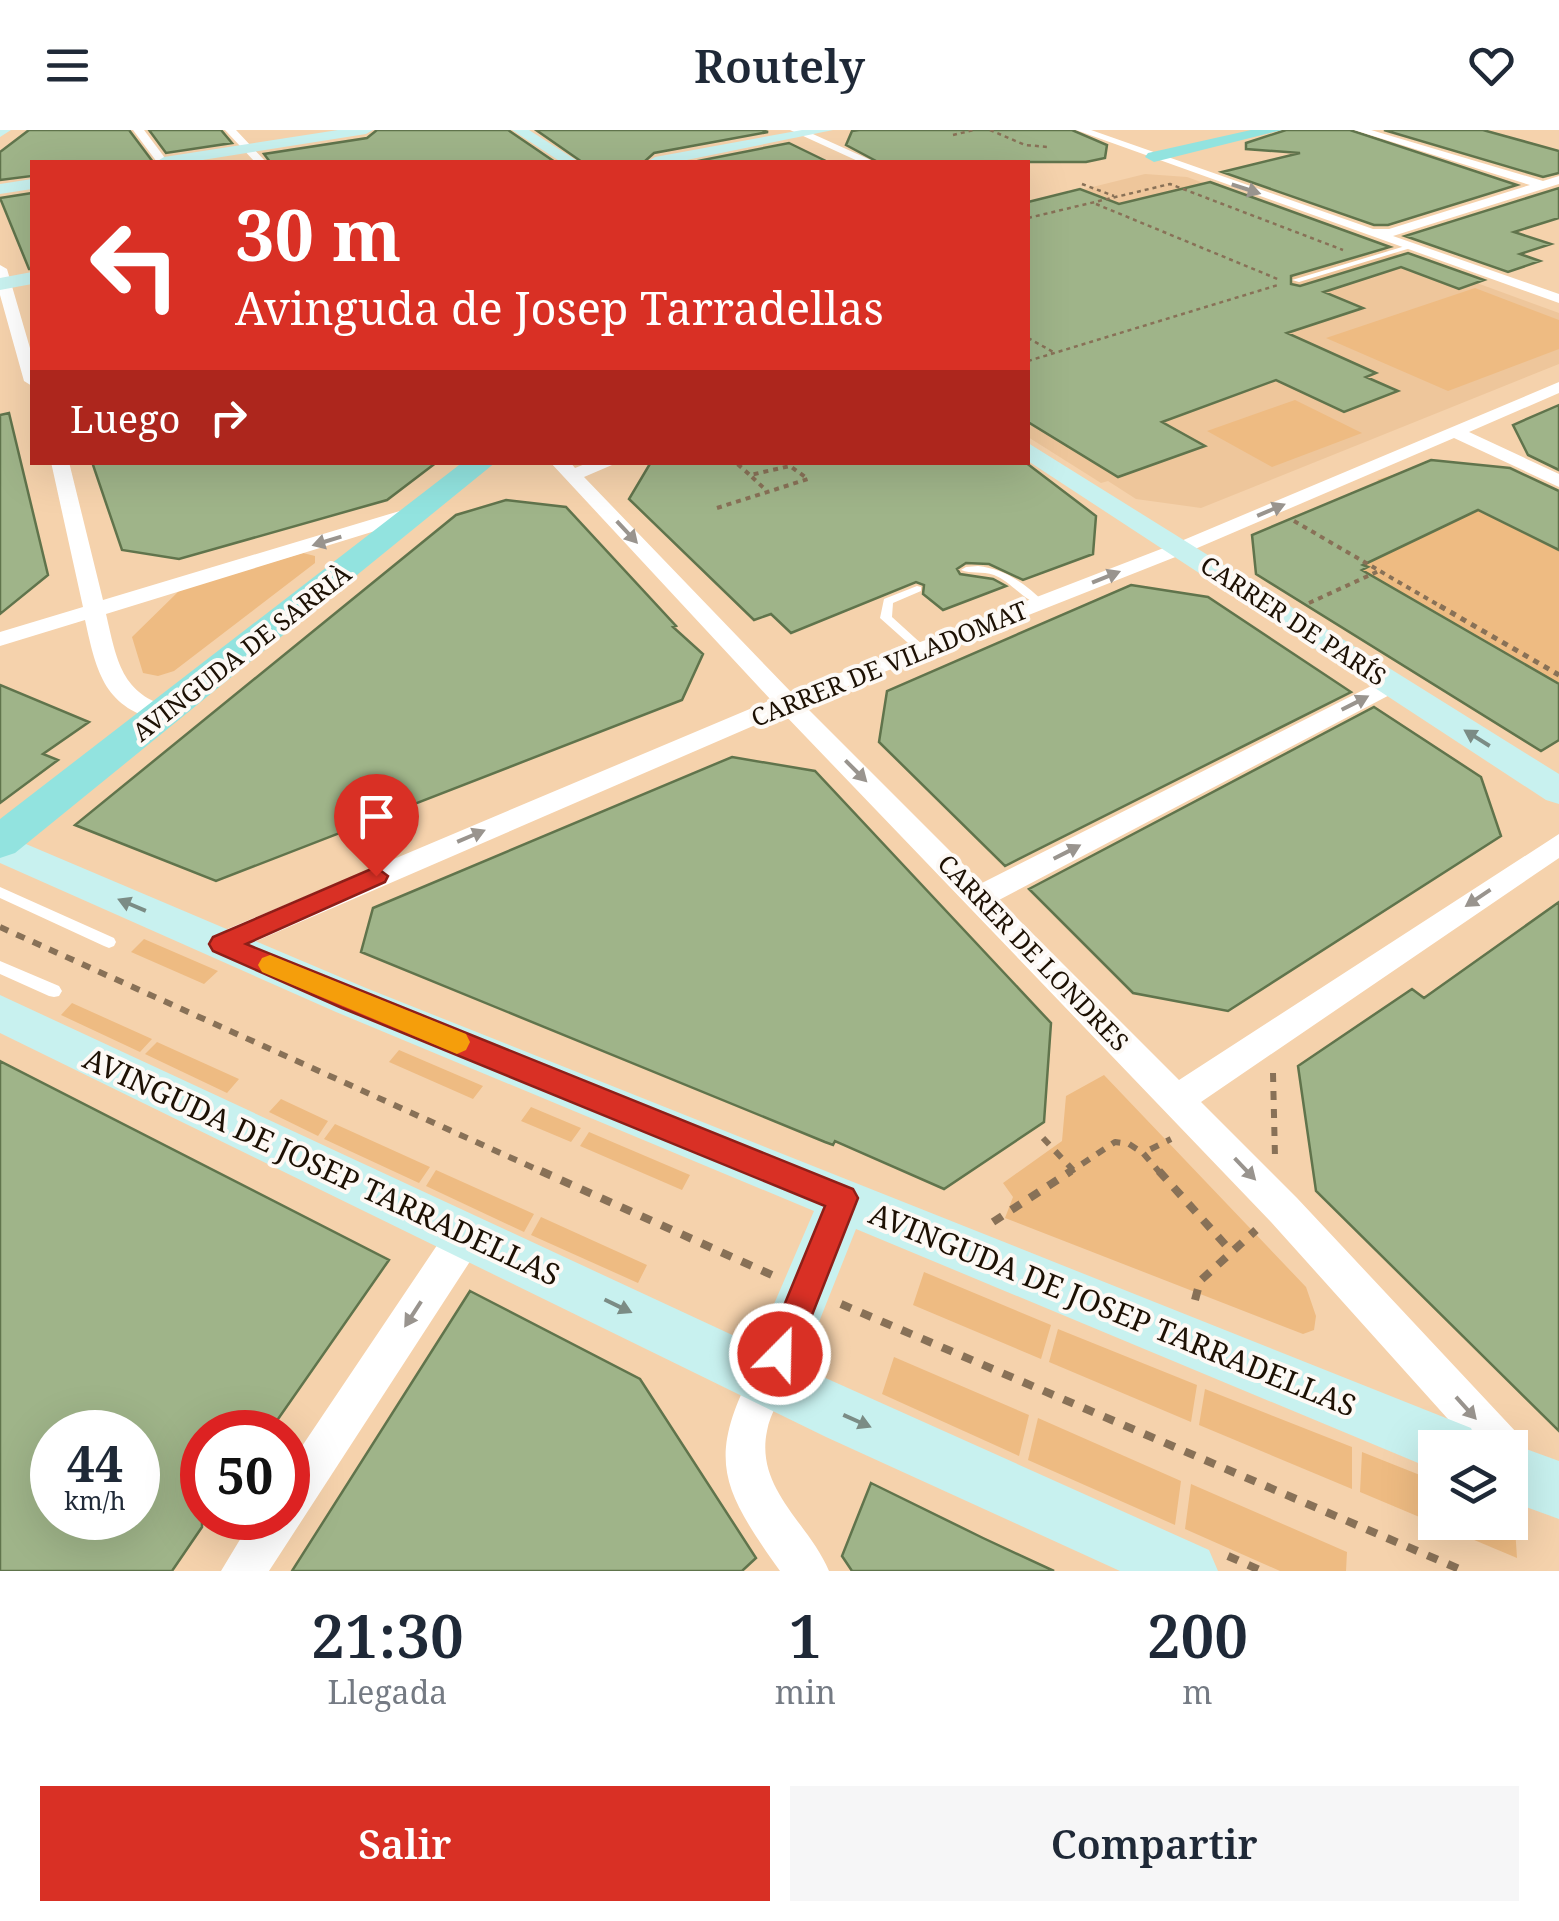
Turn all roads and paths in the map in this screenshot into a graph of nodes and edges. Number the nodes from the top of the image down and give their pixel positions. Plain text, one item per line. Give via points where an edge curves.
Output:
1 (138, 130) edge
2 (230, 130) edge
3 (366, 130) edge
4 (519, 130) edge
5 (826, 130) edge
6 (974, 130) edge
7 (990, 130) edge
8 (1081, 130) edge
9 (1274, 130) edge
10 (1359, 130) edge
11 (800, 132) edge
12 (953, 134) dead end
13 (1048, 147) dead end
14 (248, 149) junction
15 (1154, 157) junction
16 (162, 160) edge
17 (177, 160) edge
18 (260, 160) edge
19 (568, 160) edge
20 (664, 160) edge
21 (864, 160) edge
22 (1508, 174) junction
23 (1559, 180) edge
24 (30, 184) edge
25 (1082, 184) dead end
26 (1543, 185) junction
27 (0, 189) edge
28 (1559, 189) edge
29 (1522, 192) junction
30 (1116, 197) junction
31 (1094, 202) junction
32 (1337, 216) dead end
33 (1030, 218) edge
34 (1412, 241) junction
35 (1367, 259) junction
36 (30, 278) edge
37 (2, 279) edge
38 (1296, 280) dead end
39 (1559, 299) edge
40 (1030, 339) edge
41 (1055, 353) junction
42 (1030, 360) edge
43 (30, 374) edge
44 (1559, 386) edge
45 (1453, 431) junction
46 (1030, 451) edge
47 (61, 465) edge
48 (478, 465) edge
49 (738, 465) edge
50 (567, 468) edge
51 (750, 475) junction
52 (1559, 481) edge
53 (768, 492) junction
54 (716, 508) dead end
55 (420, 511) junction
56 (1290, 518) dead end
57 (1181, 548) junction
58 (966, 570) dead end
59 (1380, 570) junction
60 (918, 589) dead end
61 (1040, 603) junction
62 (1298, 608) dead end
63 (92, 610) junction
64 (0, 638) edge
65 (921, 650) junction
66 (1559, 675) edge
67 (1393, 684) junction
68 (787, 702) junction
69 (163, 714) junction
70 (1559, 791) edge
71 (1559, 844) edge
72 (0, 845) edge
73 (0, 892) edge
74 (980, 897) junction
75 (0, 927) edge
76 (109, 942) dead end
77 (221, 944) junction
78 (0, 966) edge
79 (54, 992) dead end
80 (0, 1014) edge
81 (1273, 1068) dead end
82 (1178, 1099) junction
83 (1042, 1138) dead end
84 (1171, 1138) dead end
85 (1143, 1153) junction
86 (1275, 1161) dead end
87 (1073, 1170) junction
88 (843, 1198) junction
89 (992, 1222) dead end
90 (1256, 1230) dead end
91 (467, 1234) junction
92 (1230, 1250) junction
93 (776, 1277) dead end
94 (828, 1300) dead end
95 (1194, 1300) dead end
96 (768, 1380) junction
97 (1418, 1434) edge
98 (310, 1471) edge
99 (1529, 1477) edge
100 (263, 1540) edge
101 (243, 1571) edge
102 (807, 1571) edge
103 (1188, 1571) edge
104 (1464, 1571) edge

1 - 16 street
2 - 14 street
3 - 14 main road
4 - 19 main road
5 - 11 main road
6 - 12 path
7 - 13 path
8 - 15 street
9 - 15 main road
10 - 22 street
11 - 20 main road
11 - 21 street
14 - 17 main road
14 - 18 street
15 -> 34 street
22 - 26 street
22 - 29 street
23 - 26 street
24 - 27 main road
25 - 30 path
26 - 28 street
26 - 29 street
29 - 34 street
30 - 31 path
30 - 35 path via 1170,184
31 - 33 path
31 - 41 path via 1286,283
32 - 34 street
34 - 35 lane
34 - 39 street
35 - 38 lane
36 - 37 main road
37 - 43 street
40 - 41 path
41 - 42 path
44 - 45 street, CARRER DE VILADOMAT
45 - 52 street
57 -> 45 street, CARRER DE VILADOMAT
46 - 57 main road, CARRER DE PARÍS
47 - 63 street
48 - 55 main road, AVINGUDA DE SARRIÀ
49 - 51 path
50 -> 68 street, CARRER DE LONDRES
51 - 53 path
51 - 53 path via 790,466 808,479
53 - 54 path
55 -> 63 street
55 - 69 main road, AVINGUDA DE SARRIÀ
56 - 59 path
61 -> 57 street, CARRER DE VILADOMAT
57 - 67 main road, CARRER DE PARÍS
58 - 61 lane via 987,566 1006,574
59 - 62 path
59 - 66 path
60 - 65 lane via 888,601 886,618
61 - 65 street, CARRER DE VILADOMAT
63 - 64 street
63 - 69 street via 128,700
65 - 68 street, CARRER DE VILADOMAT
70 -> 67 main road, CARRER DE PARÍS
74 -> 67 street
68 -> 74 street, CARRER DE LONDRES
77 -> 68 street, CARRER DE VILADOMAT
69 - 72 main road, AVINGUDA DE SARRIÀ
71 -> 82 street
77 -> 72 main road, AVINGUDA DE JOSEP TARRADELLAS
73 - 76 lane
74 - 82 street, CARRER DE LONDRES
75 - 93 path
77 - 88 main road, AVINGUDA DE JOSEP TARRADELLAS
78 - 79 lane
80 - 91 main road, AVINGUDA DE JOSEP TARRADELLAS
81 - 86 path
82 -> 99 street, CARRER DE LONDRES
83 - 87 path
84 - 85 path
85 - 87 path via 1114,1142
85 - 92 path
87 - 89 path
88 - 96 main road
88 - 97 main road, AVINGUDA DE JOSEP TARRADELLAS
90 - 92 path
91 -> 96 main road, AVINGUDA DE JOSEP TARRADELLAS
91 -> 98 street
92 - 95 path via 1200,1281
94 - 104 path
96 - 102 street via 746,1428 747,1478
96 -> 103 main road, AVINGUDA DE JOSEP TARRADELLAS
100 - 101 street

